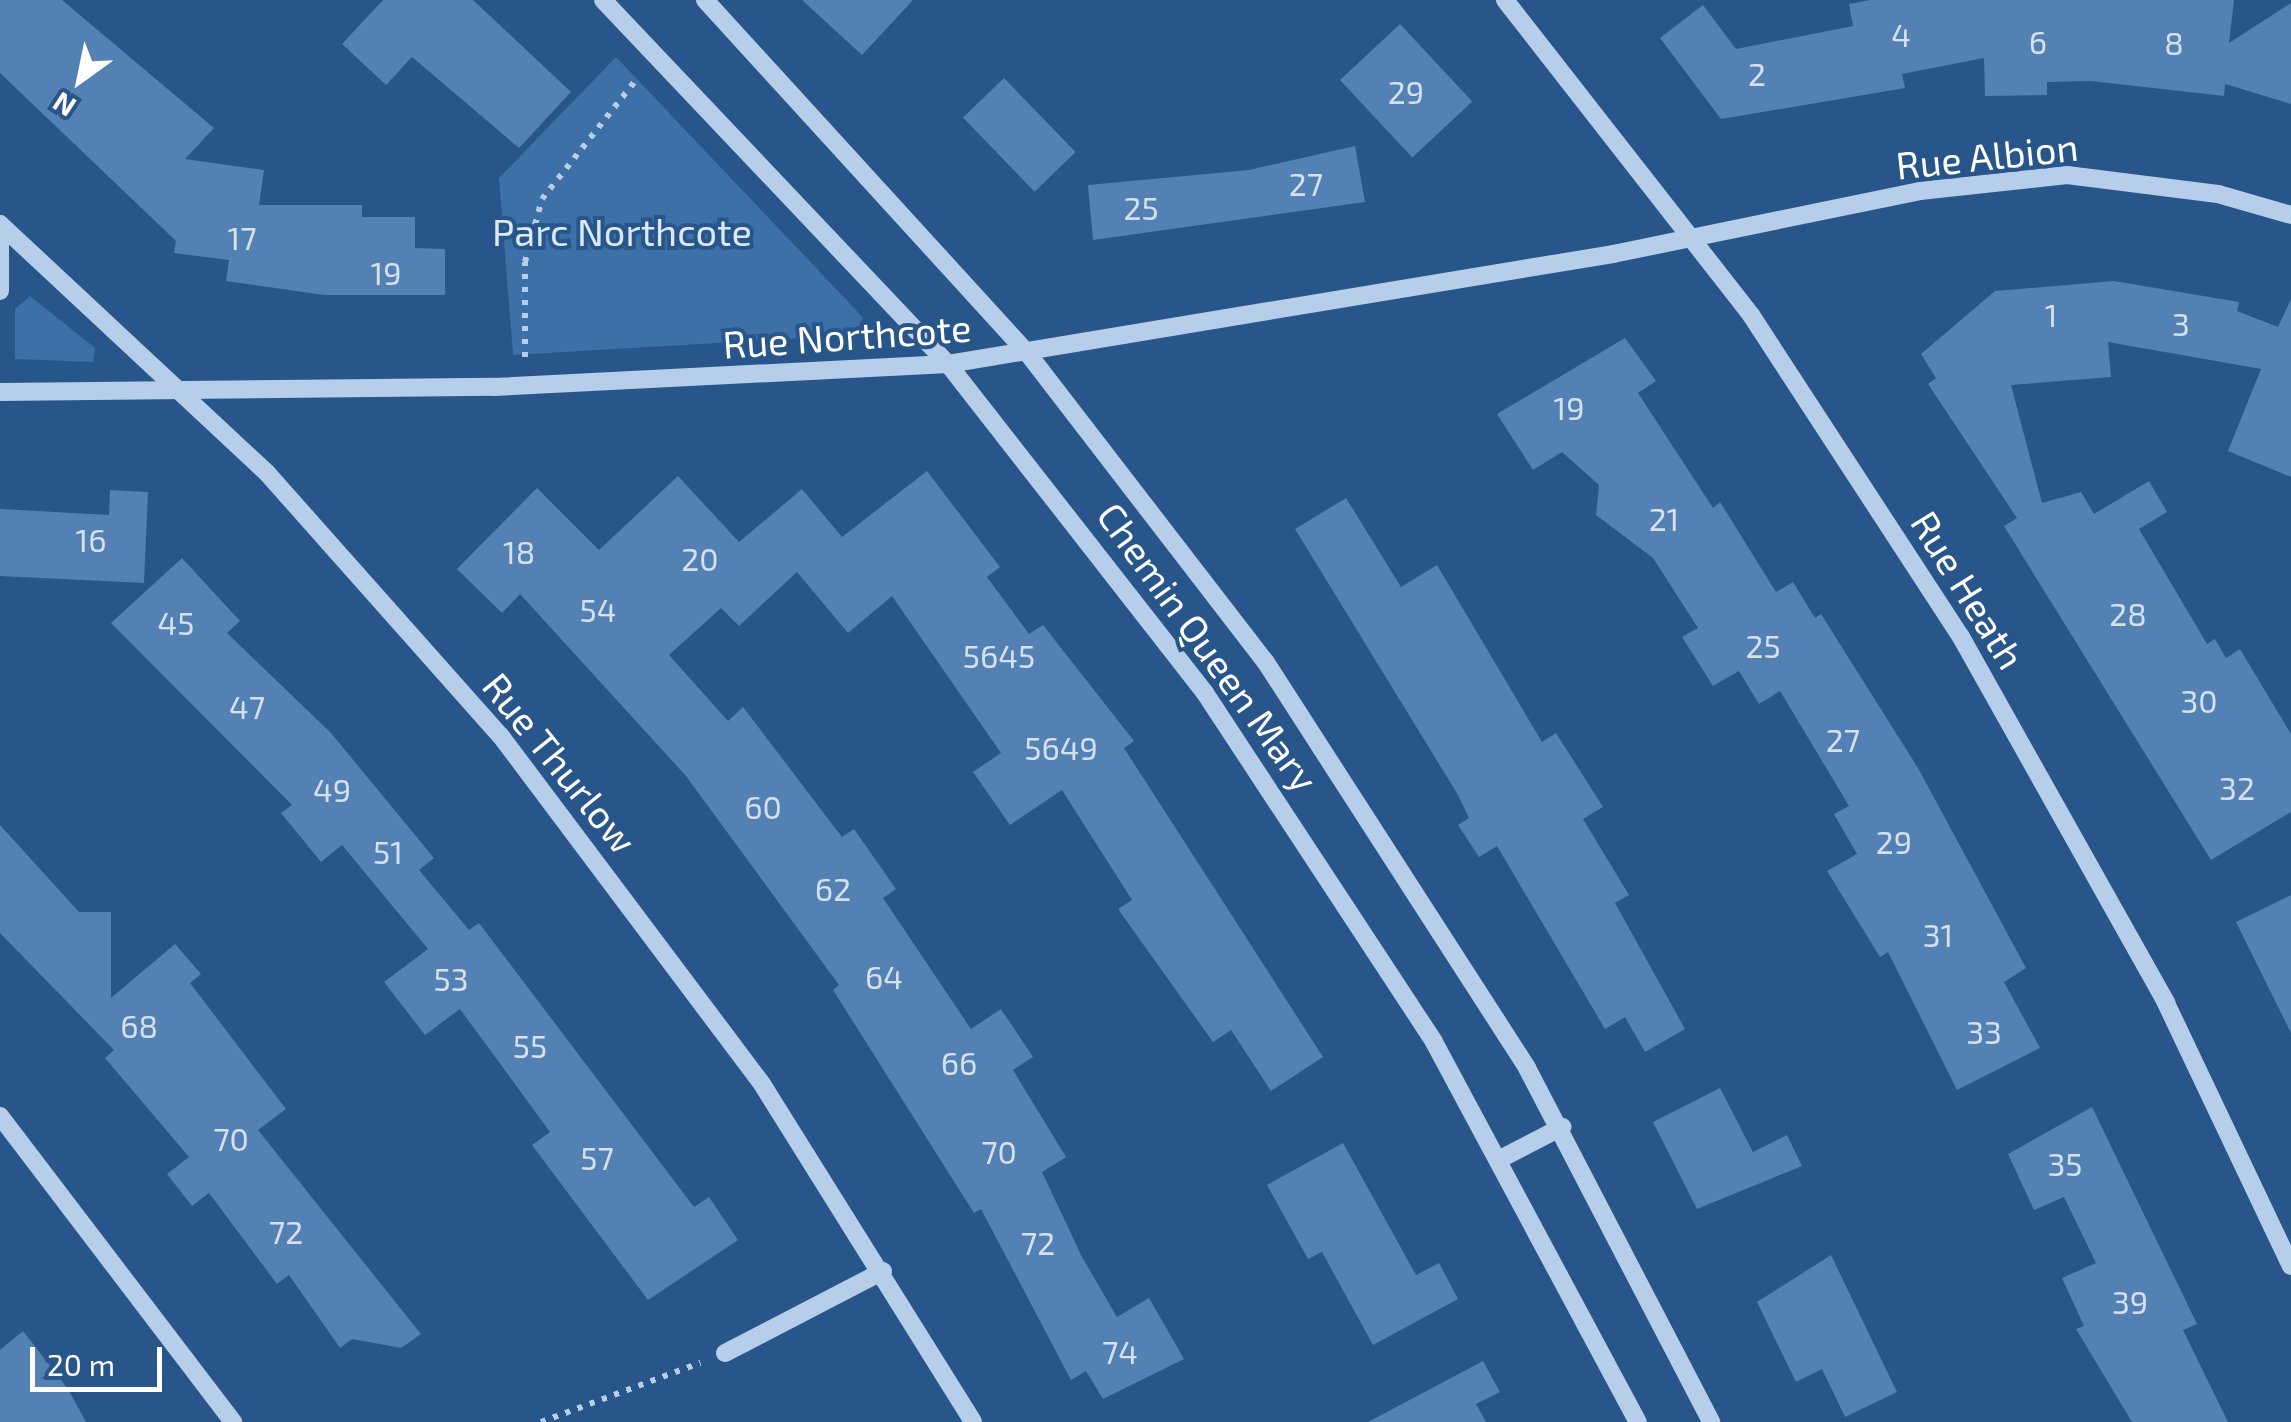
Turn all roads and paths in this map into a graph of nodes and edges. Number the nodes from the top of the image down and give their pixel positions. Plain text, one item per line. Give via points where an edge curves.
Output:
1 (603, 0) edge
2 (705, 0) edge
3 (1504, 0) edge
4 (641, 73) dead end
5 (2291, 215) edge
6 (0, 224) edge
7 (1689, 240) junction
8 (0, 292) edge
9 (1029, 355) junction
10 (524, 358) dead end
11 (948, 364) junction
12 (0, 392) edge
13 (188, 396) junction
14 (0, 1116) edge
15 (1562, 1127) junction
16 (1502, 1158) junction
17 (2291, 1266) edge
18 (883, 1272) junction
19 (725, 1353) dead end
20 (692, 1367) dead end
21 (233, 1422) edge
22 (541, 1422) edge
23 (973, 1422) edge
24 (1638, 1422) edge
25 (1711, 1422) edge

1 - 11 street, Chemin Queen Mary
2 - 9 street, Chemin Queen Mary
3 - 7 street, Rue Heath
4 - 10 path via 542,199 525,262
5 - 7 street, Rue Albion via 2218,194 2067,175 1920,191
6 - 8 street, Rue Thurlow
6 - 13 street, Rue Thurlow
7 - 9 street, Rue Northcote
7 - 17 street, Rue Heath via 1750,315 1962,637 2140,952
9 - 11 street, Rue Northcote
9 - 15 street, Chemin Queen Mary via 1292,698
11 - 13 street, Rue Northcote
11 - 16 street, Chemin Queen Mary via 1234,734
12 - 13 street, Rue Northcote
13 - 18 street, Rue Thurlow via 522,764 762,1084
14 - 21 street
15 - 16 street
15 - 25 street, Chemin Queen Mary
16 - 24 street, Chemin Queen Mary
18 - 19 street
18 - 23 street, Rue Thurlow
20 - 22 path

